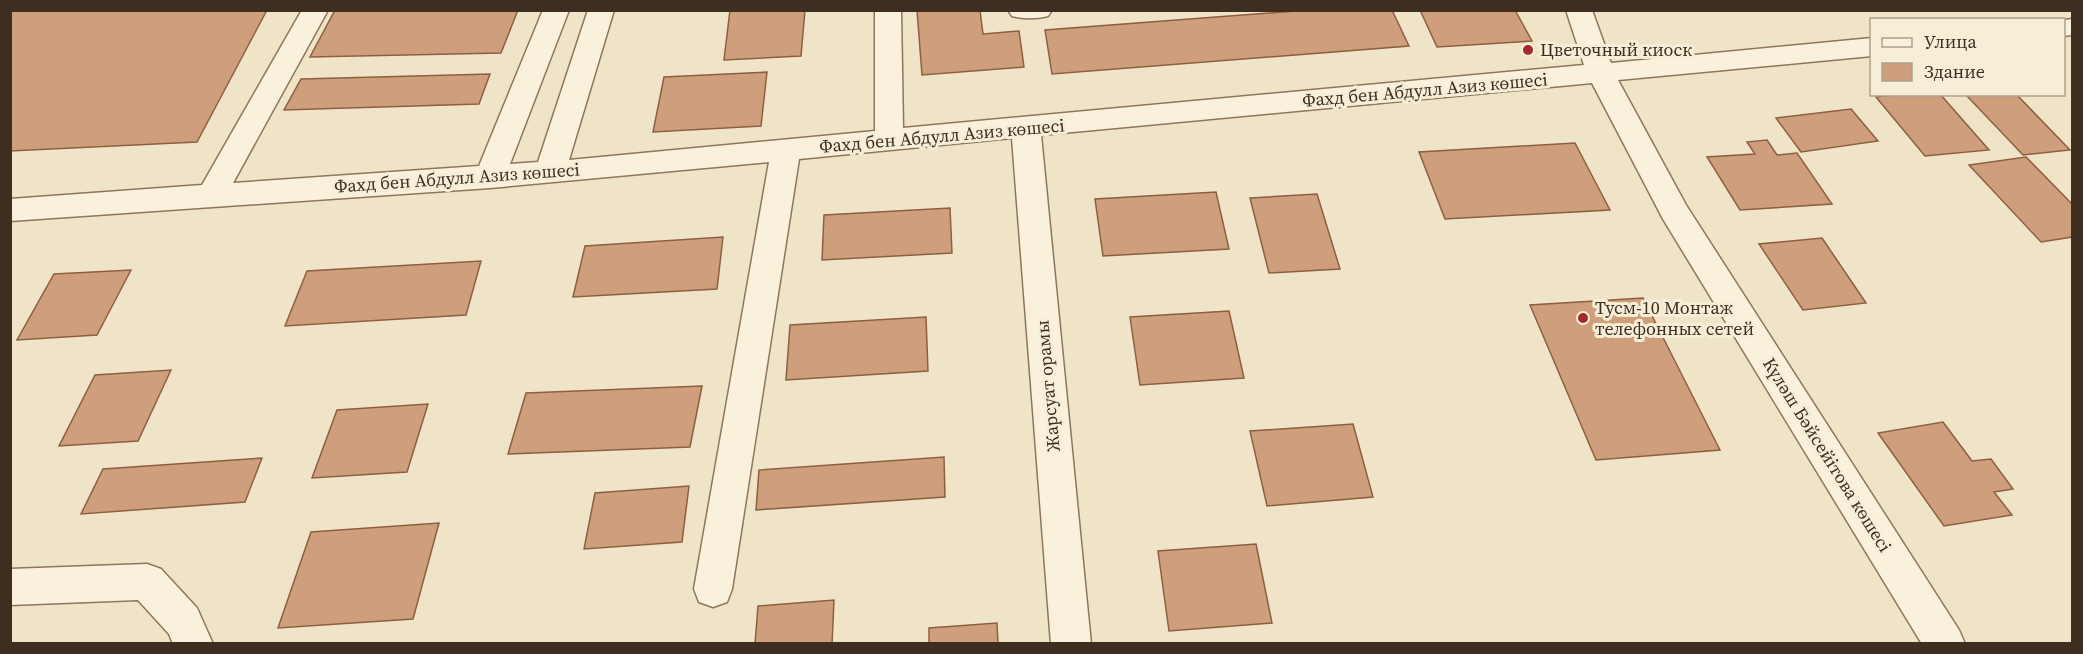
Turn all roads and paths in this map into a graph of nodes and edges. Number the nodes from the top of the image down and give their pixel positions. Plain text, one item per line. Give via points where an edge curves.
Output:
1 (315, 10) edge
2 (556, 10) edge
3 (602, 10) edge
4 (888, 10) edge
5 (1021, 10) edge
6 (1039, 10) edge
7 (1579, 10) edge
8 (1870, 47) edge
9 (1601, 74) junction
10 (1026, 128) junction
11 (890, 141) junction
12 (786, 150) junction
13 (550, 172) junction
14 (490, 177) junction
15 (212, 195) junction
16 (14, 215) edge
17 (10, 587) edge
18 (713, 589) dead end
19 (193, 644) edge
20 (1071, 644) edge
21 (1945, 644) edge

1 - 15 street
2 - 14 street
3 - 13 street
4 - 11 street
5 - 6 street
7 - 9 street, Күләш Бәйсейітова көшесі
8 - 9 street, Фахд бен Абдулл Азиз көшесі
9 - 10 street, Фахд бен Абдулл Азиз көшесі
9 - 21 street, Күләш Бәйсейітова көшесі via 1674,211
10 - 11 street, Фахд бен Абдулл Азиз көшесі
10 - 20 street, Жарсуат орамы
11 - 12 street, Фахд бен Абдулл Азиз көшесі
12 - 13 street, Фахд бен Абдулл Азиз көшесі
12 - 18 street
13 - 14 street, Фахд бен Абдулл Азиз көшесі
14 - 15 street, Фахд бен Абдулл Азиз көшесі
15 - 16 street, Фахд бен Абдулл Азиз көшесі
17 - 19 street via 147,582 183,621

